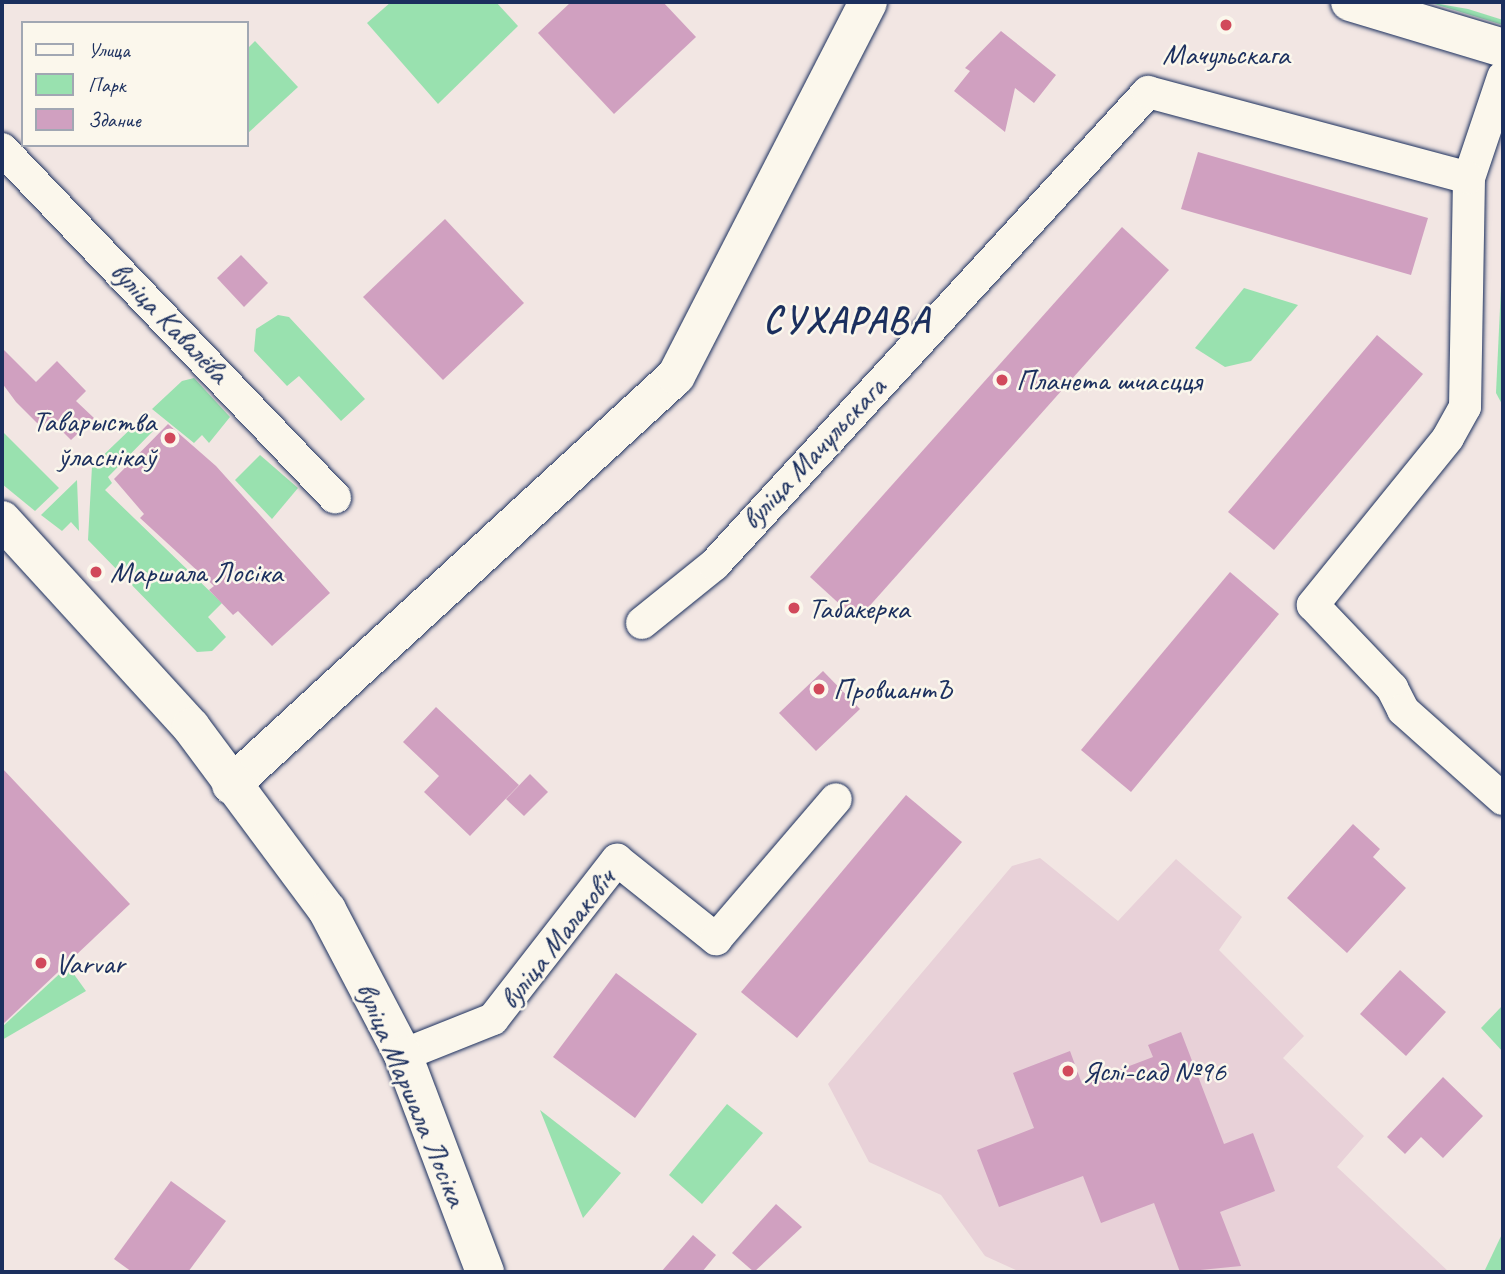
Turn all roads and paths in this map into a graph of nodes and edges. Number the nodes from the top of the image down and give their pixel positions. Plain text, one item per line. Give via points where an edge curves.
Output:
1 (868, 2) edge
2 (1350, 2) edge
3 (1503, 48) edge
4 (1503, 77) edge
5 (2, 149) edge
6 (1469, 178) junction
7 (335, 498) dead end
8 (2, 520) edge
9 (2, 551) edge
10 (642, 623) dead end
11 (231, 785) junction
12 (836, 799) dead end
13 (1503, 799) edge
14 (403, 1055) junction
15 (485, 1272) edge

1 - 11 main road via 676,376
2 - 3 main road
4 - 6 street
5 - 7 street, вуліца Кавалёва
6 - 10 street, вуліца Мачульскага via 1148,92 714,565
6 - 13 street via 1465,407 1448,438 1313,605 1335,634 1392,688 1403,709
8 - 11 main road, вуліца Маршала Лосіка via 191,726
9 - 11 main road, вуліца Маршала Лосіка via 175,740
11 - 14 main road, вуліца Маршала Лосіка via 327,910
12 - 14 street, вуліца Малаковіч via 716,939 617,860 493,1018
14 - 15 main road, вуліца Маршала Лосіка

